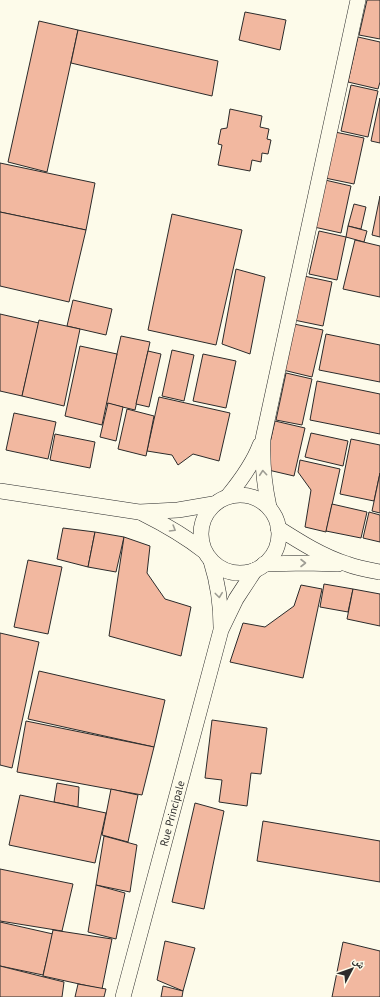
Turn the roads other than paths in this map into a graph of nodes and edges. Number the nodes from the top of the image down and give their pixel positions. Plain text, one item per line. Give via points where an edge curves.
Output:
1 (358, 0) edge
2 (263, 439) junction
3 (0, 492) edge
4 (228, 496) junction
5 (213, 504) junction
6 (269, 507) junction
7 (139, 512) junction
8 (278, 528) junction
9 (208, 556) junction
10 (347, 564) junction
11 (260, 567) junction
12 (380, 572) edge
13 (221, 630) junction
14 (123, 997) edge

1 - 2 street
2 - 4 street via 249,469
6 -> 2 street via 263,473
3 - 7 street
4 - 5 street
4 - 6 street via 250,496
5 - 7 street via 178,510
5 - 9 street via 205,514 201,526 200,538
6 - 8 street
7 -> 9 street via 170,527
8 - 10 street via 312,548
8 - 11 street via 276,548
9 - 11 street via 221,568 232,572 244,573
9 -> 13 street, Rue Principale via 219,595
11 -> 10 street via 306,563
10 - 12 street
11 - 13 street, Rue Principale via 236,599
13 - 14 street, Rue Principale

